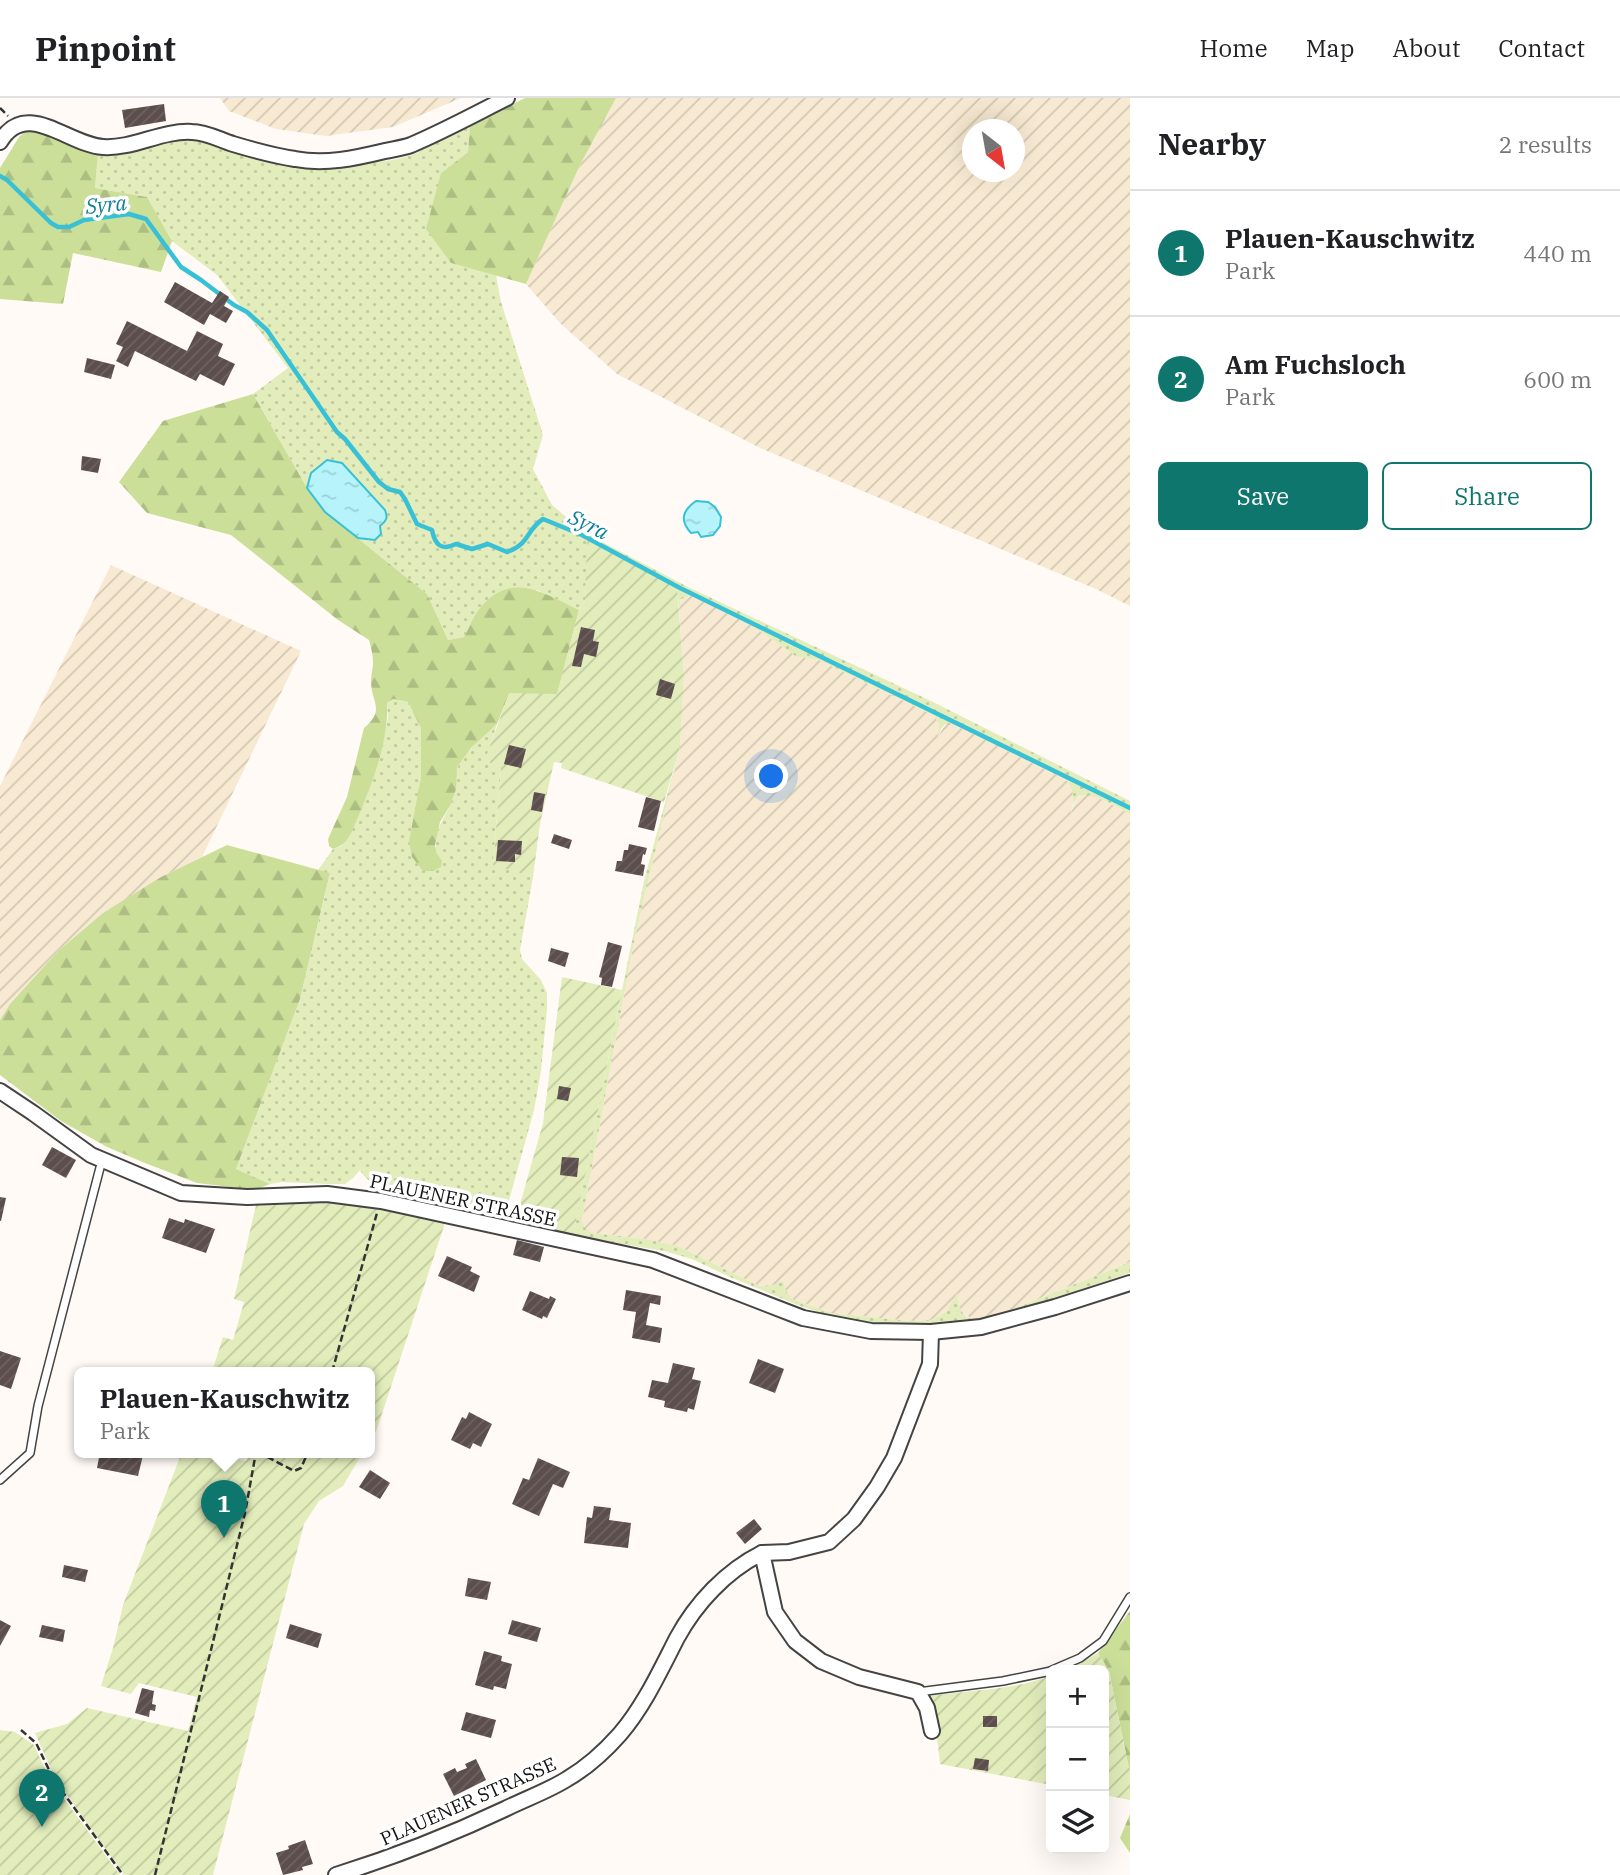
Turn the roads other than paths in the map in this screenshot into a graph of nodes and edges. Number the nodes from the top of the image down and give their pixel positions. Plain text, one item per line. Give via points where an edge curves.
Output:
1 (507, 98) edge
2 (0, 142) edge
3 (0, 1091) edge
4 (102, 1160) junction
5 (1130, 1283) edge
6 (931, 1332) junction
7 (0, 1480) edge
8 (762, 1553) junction
9 (1130, 1597) edge
10 (1064, 1665) edge
11 (1046, 1671) edge
12 (918, 1692) junction
13 (932, 1731) dead end
14 (336, 1875) edge

1 - 2 street via 408,146 343,160 298,160 192,132 100,147 37,121 16,123
3 - 4 street, PLAUENER STRASSE
4 - 6 street, PLAUENER STRASSE via 181,1193 247,1197 327,1194 381,1201 653,1260 803,1318 870,1331
4 - 7 lane via 30,1453
5 - 6 street, PLAUENER STRASSE via 981,1328
6 - 8 street, PLAUENER STRASSE via 930,1364 894,1458 854,1519 829,1542
8 - 12 street via 775,1612 794,1641 821,1661 859,1677
8 - 14 street, PLAUENER STRASSE via 744,1562 699,1604 620,1734 568,1779 416,1848
9 - 10 lane via 1103,1641
11 - 12 lane
12 - 13 street via 928,1708

